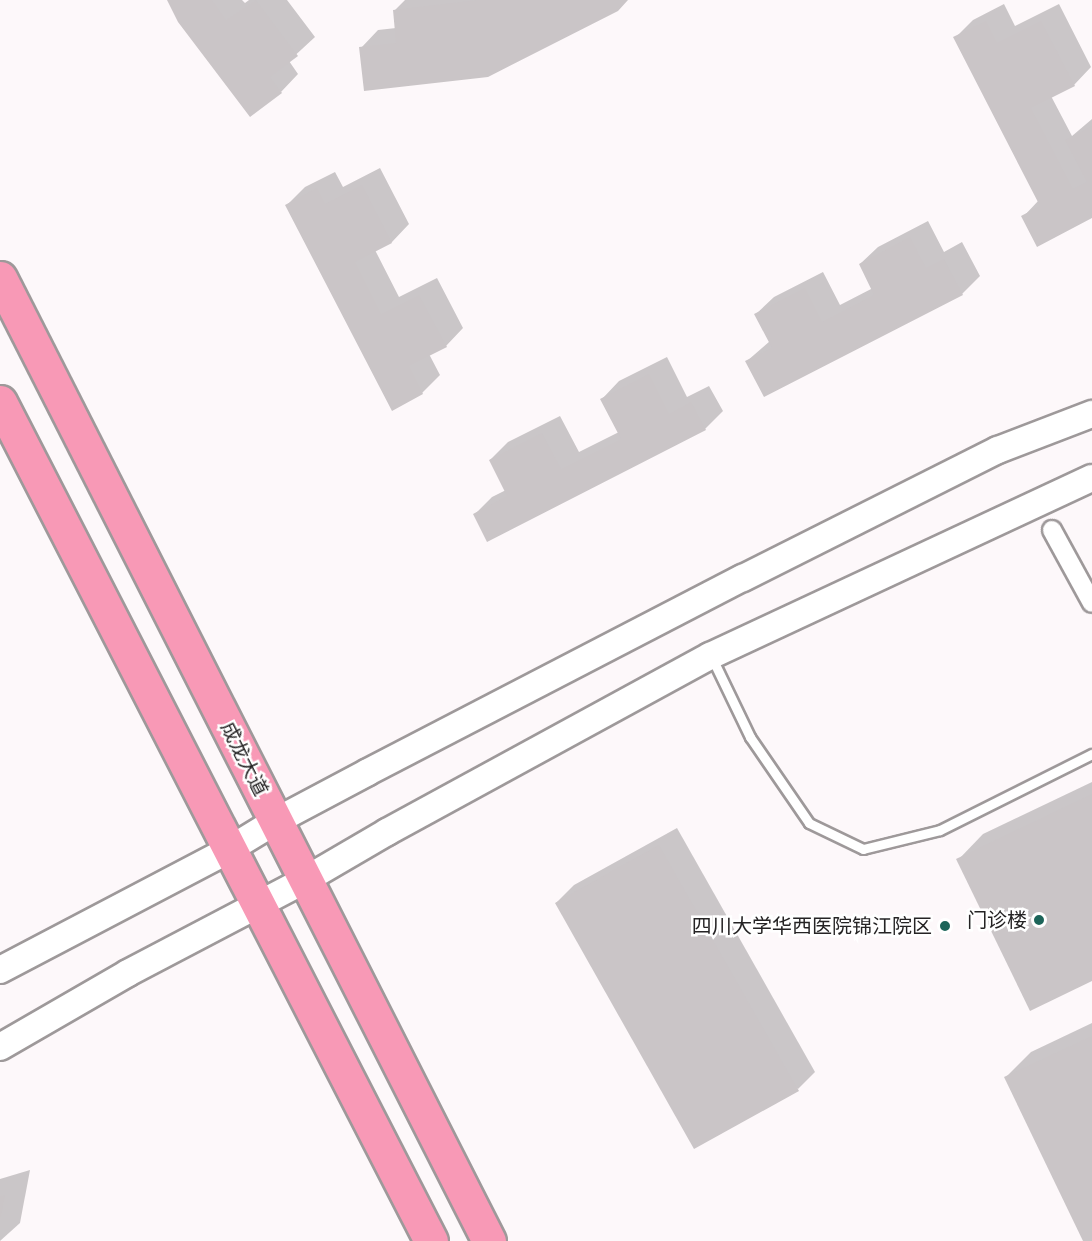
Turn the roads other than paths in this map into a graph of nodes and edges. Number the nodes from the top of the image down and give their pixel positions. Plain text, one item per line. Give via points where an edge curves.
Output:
1 (0, 278) edge
2 (0, 402) edge
3 (1092, 414) edge
4 (1092, 478) edge
5 (1052, 530) dead end
6 (1091, 601) edge
7 (710, 656) junction
8 (1092, 754) edge
9 (276, 821) junction
10 (230, 849) junction
11 (305, 880) junction
12 (259, 905) junction
13 (0, 969) edge
14 (0, 1047) edge
15 (431, 1241) edge
16 (489, 1241) edge

1 - 9 highway, 成龙大道
2 - 10 highway
3 - 9 main road via 987,455
4 - 7 main road
5 - 6 street
7 - 8 lane via 750,737 810,823 863,849 940,830
7 - 11 main road
9 - 10 main road
9 - 11 highway, 成龙大道
10 - 12 highway
10 - 13 main road
11 - 12 main road
11 - 16 highway, 成龙大道
12 - 14 main road via 128,973
12 - 15 highway

